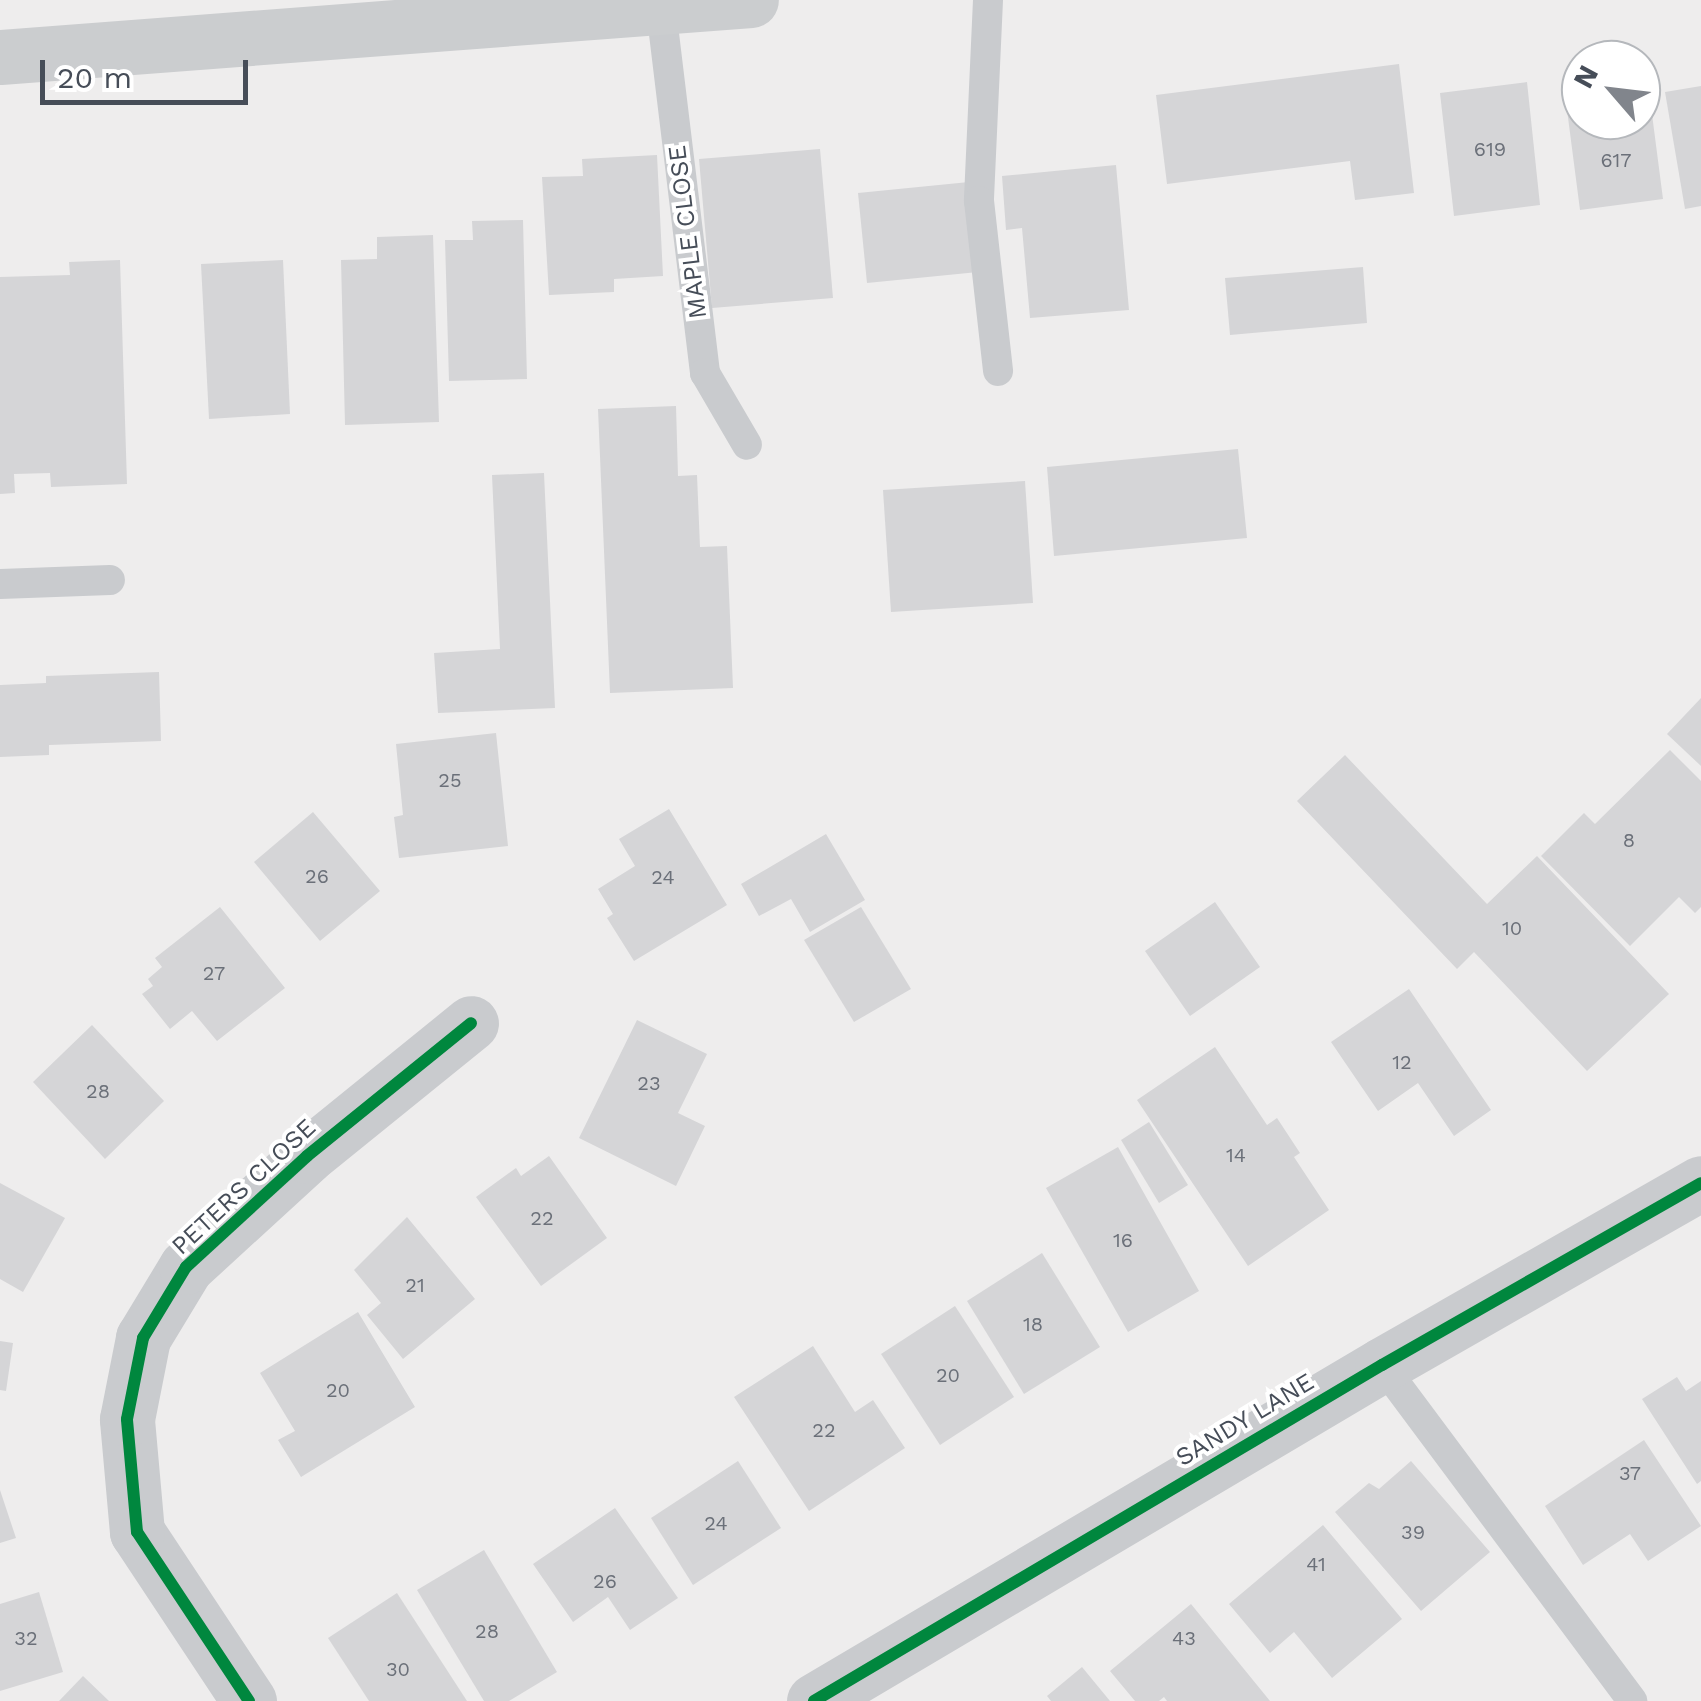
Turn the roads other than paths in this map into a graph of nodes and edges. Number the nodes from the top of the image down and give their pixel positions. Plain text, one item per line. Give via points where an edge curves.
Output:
1 (751, 0) edge
2 (988, 0) edge
3 (661, 9) junction
4 (0, 58) edge
5 (998, 371) dead end
6 (747, 445) dead end
7 (110, 580) dead end
8 (0, 584) edge
9 (471, 1022) dead end
10 (1701, 1183) edge
11 (1382, 1365) junction
12 (250, 1701) edge
13 (814, 1701) edge
14 (1632, 1701) edge

1 - 3 main road
2 - 5 lane via 979,200
3 - 4 main road
3 - 6 lane, MAPLE CLOSE via 705,373
7 - 8 lane
9 - 12 street, PETERS CLOSE via 307,1156 186,1267 143,1338 127,1419 138,1532
10 - 11 street, SANDY LANE
11 - 13 street, SANDY LANE
11 - 14 lane

